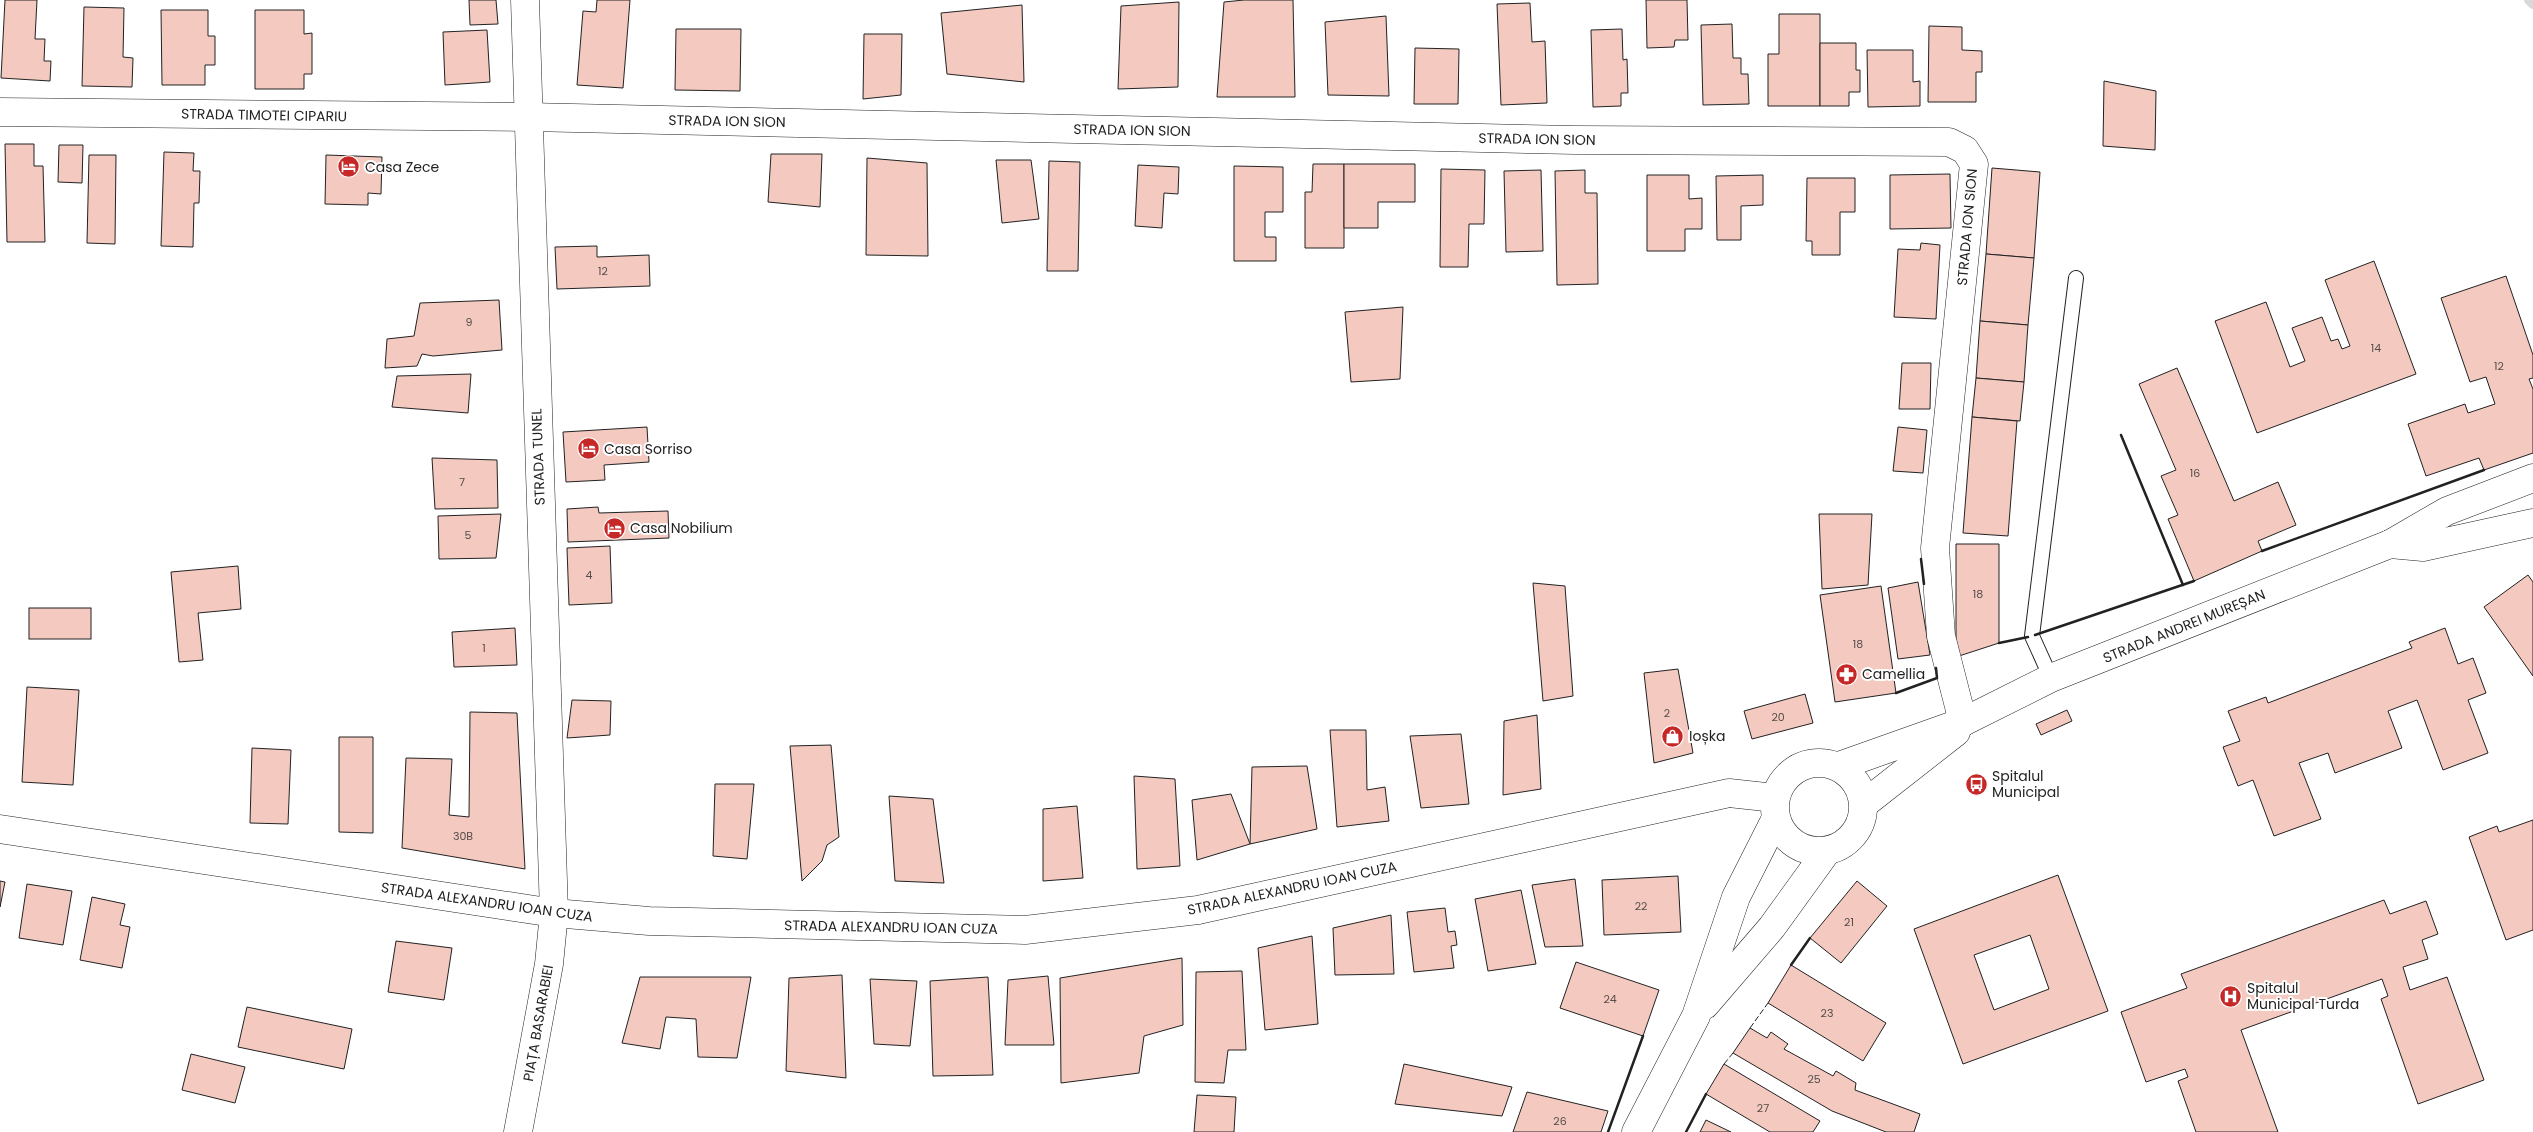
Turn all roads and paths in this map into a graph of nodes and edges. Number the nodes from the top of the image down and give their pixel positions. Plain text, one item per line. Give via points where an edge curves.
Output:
1 (525, 0) edge
2 (0, 112) edge
3 (528, 117) junction
4 (2076, 278) dead end
5 (2533, 478) edge
6 (2533, 523) edge
7 (2390, 544) junction
8 (2051, 678) junction
9 (1972, 717) junction
10 (1839, 766) junction
11 (1864, 804) junction
12 (1775, 809) junction
13 (0, 830) edge
14 (1827, 851) junction
15 (554, 914) junction
16 (1696, 1016) junction
17 (518, 1132) edge
18 (1636, 1132) edge

1 - 3 street, STRADA TUNEL
2 - 3 street, STRADA TIMOTEI CIPARIU
3 - 9 street, STRADA ION SION via 1565,140 1949,142 1965,150 1974,164 1935,548 1941,636
3 - 15 street, STRADA TUNEL
4 - 8 lane via 2032,636
5 - 7 street, STRADA ANDREI MUREȘAN via 2447,511
6 - 7 street, STRADA ANDREI MUREȘAN via 2423,547
7 - 8 street, STRADA ANDREI MUREȘAN
8 - 9 street, STRADA ANDREI MUREȘAN
9 - 10 street, STRADA ANDREI MUREȘAN
9 - 11 street, STRADA ANDREI MUREȘAN
10 - 11 street via 1857,782
10 - 12 street via 1812,762 1788,774
11 - 14 street via 1862,821 1854,835 1842,846
12 - 14 street via 1787,839 1805,850
12 - 15 street, STRADA ALEXANDRU IOAN CUZA via 1729,793 1198,910 1026,930 649,921
12 - 16 street via 1736,897
13 - 15 street, STRADA ALEXANDRU IOAN CUZA
14 - 16 street via 1772,927
15 - 17 street, PIAȚA BASARABIEI via 549,964
16 - 18 street

